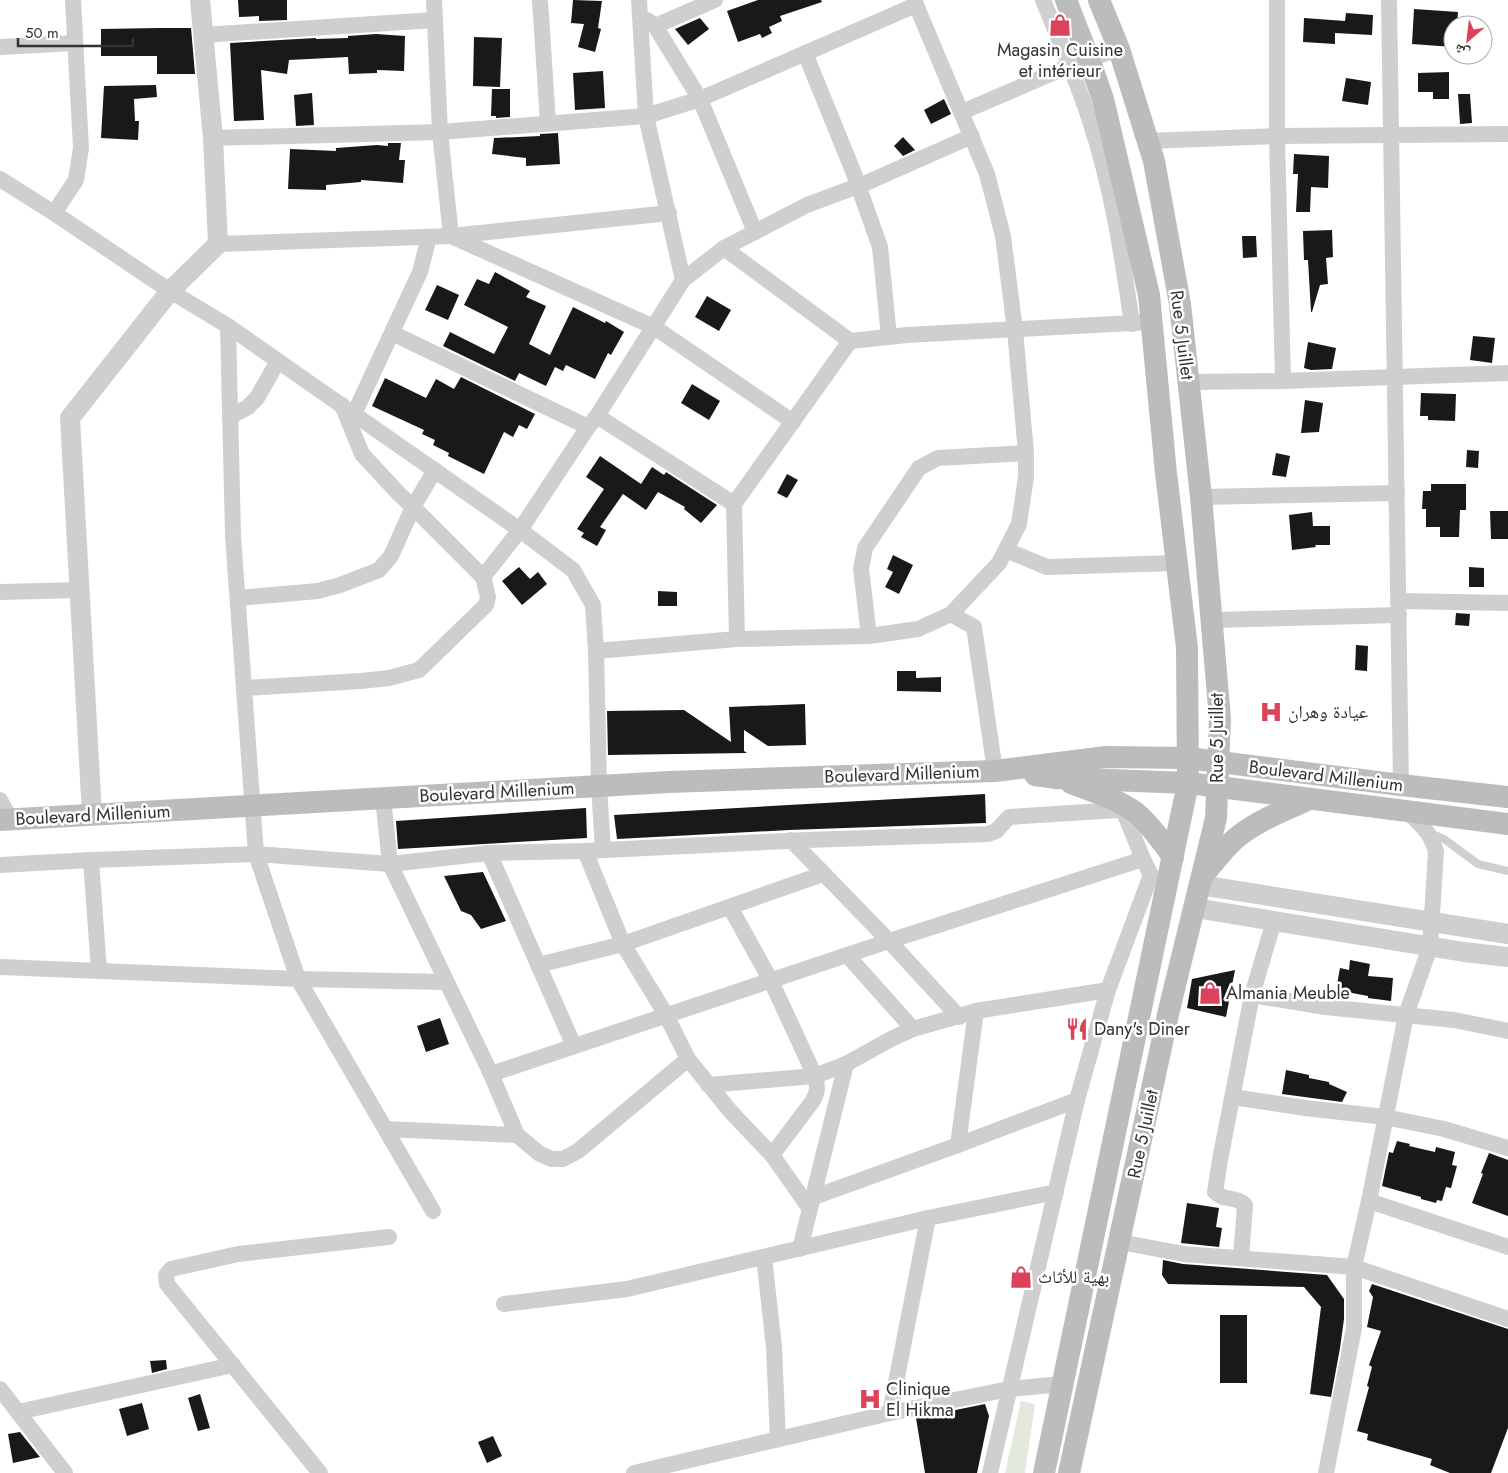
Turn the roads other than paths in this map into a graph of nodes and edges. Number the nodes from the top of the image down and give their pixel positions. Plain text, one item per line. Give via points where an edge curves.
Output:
1 (73, 0) edge
2 (200, 0) edge
3 (434, 0) edge
4 (540, 0) edge
5 (715, 0) edge
6 (1043, 0) edge
7 (1066, 0) edge
8 (1098, 0) edge
9 (1277, 0) edge
10 (1389, 0) edge
11 (915, 2) edge
12 (639, 7) edge
13 (434, 20) junction
14 (655, 26) junction
15 (203, 35) junction
16 (76, 43) junction
17 (0, 47) edge
18 (1120, 49) junction
19 (805, 53) junction
20 (1079, 62) junction
21 (700, 99) junction
22 (962, 112) junction
23 (646, 116) junction
24 (548, 123) junction
25 (440, 132) junction
26 (1508, 134) edge
27 (1392, 135) junction
28 (972, 136) junction
29 (1277, 136) junction
30 (213, 138) junction
31 (1148, 141) junction
32 (0, 179) edge
33 (858, 186) junction
34 (54, 213) junction
35 (669, 213) junction
36 (755, 232) junction
37 (451, 236) junction
38 (429, 237) junction
39 (218, 244) junction
40 (724, 248) junction
41 (683, 280) junction
42 (170, 291) junction
43 (1142, 323) junction
44 (228, 326) junction
45 (654, 327) junction
46 (1015, 330) junction
47 (392, 333) junction
48 (889, 337) junction
49 (850, 341) junction
50 (278, 361) junction
51 (1508, 373) edge
52 (1396, 378) junction
53 (1283, 381) junction
54 (1188, 382) junction
55 (348, 410) junction
56 (230, 417) junction
57 (592, 421) junction
58 (793, 422) junction
59 (1026, 453) junction
60 (434, 470) junction
61 (1397, 493) junction
62 (1201, 497) junction
63 (734, 504) junction
64 (413, 507) junction
65 (520, 530) junction
66 (1006, 550) junction
67 (1176, 563) junction
68 (483, 577) junction
69 (80, 590) junction
70 (0, 592) edge
71 (238, 598) junction
72 (1508, 603) edge
73 (1399, 608) junction
74 (951, 614) junction
75 (1212, 620) junction
76 (869, 636) junction
77 (736, 638) junction
78 (596, 651) junction
79 (244, 688) junction
80 (1188, 758) junction
81 (1218, 762) junction
82 (995, 771) junction
83 (1056, 778) junction
84 (1188, 783) junction
85 (1401, 785) junction
86 (599, 786) junction
87 (1217, 787) junction
88 (1508, 797) edge
89 (383, 798) junction
90 (1309, 799) junction
91 (0, 800) edge
92 (252, 806) junction
93 (1408, 812) junction
94 (92, 815) junction
95 (5, 820) edge
96 (1508, 824) edge
97 (1427, 832) junction
98 (791, 840) junction
99 (603, 849) junction
100 (585, 851) junction
101 (489, 853) junction
102 (256, 854) junction
103 (1143, 859) junction
104 (91, 860) junction
105 (390, 864) junction
106 (0, 865) edge
107 (1165, 869) junction
108 (1508, 871) edge
109 (823, 874) junction
110 (1201, 881) junction
111 (730, 907) junction
112 (1194, 908) junction
113 (1274, 921) junction
114 (1431, 922) junction
115 (1508, 934) edge
116 (889, 941) junction
117 (623, 944) junction
118 (1430, 947) junction
119 (847, 955) junction
120 (1508, 957) edge
121 (538, 964) junction
122 (0, 967) edge
123 (99, 971) junction
124 (298, 979) junction
125 (771, 980) junction
126 (446, 982) junction
127 (1108, 990) junction
128 (1252, 995) junction
129 (976, 1011) junction
130 (666, 1015) junction
131 (1406, 1015) junction
132 (959, 1017) junction
133 (913, 1029) junction
134 (1508, 1031) edge
135 (574, 1046) junction
136 (688, 1059) junction
137 (846, 1064) junction
138 (491, 1074) junction
139 (816, 1076) junction
140 (708, 1085) junction
141 (1233, 1097) junction
142 (1077, 1100) junction
143 (1385, 1117) junction
144 (386, 1129) junction
145 (517, 1135) junction
146 (958, 1145) junction
147 (1508, 1148) edge
148 (772, 1155) junction
149 (1056, 1192) junction
150 (1369, 1201) junction
151 (812, 1203) junction
152 (433, 1211) dead end
153 (928, 1218) junction
154 (389, 1237) dead end
155 (1120, 1242) junction
156 (1508, 1247) edge
157 (800, 1248) junction
158 (764, 1257) junction
159 (1241, 1258) junction
160 (1354, 1267) junction
161 (504, 1304) dead end
162 (1508, 1319) edge
163 (234, 1365) junction
164 (1062, 1384) junction
165 (0, 1389) edge
166 (1009, 1389) junction
167 (18, 1412) junction
168 (890, 1412) junction
169 (778, 1439) junction
170 (65, 1473) edge
171 (320, 1473) edge
172 (634, 1473) edge
173 (990, 1473) edge
174 (1044, 1473) edge
175 (1069, 1473) edge
176 (1326, 1473) edge

1 - 16 street
2 - 15 street
3 - 13 street
4 - 24 street
5 - 14 street
6 - 20 street
7 - 20 main road, Rue 5 Juillet
8 - 18 main road, Rue 5 Juillet
9 - 29 street
10 - 27 street
11 - 19 street
11 - 22 street
12 - 14 street
12 - 23 street
13 - 15 street
13 - 25 street
14 - 21 street
15 - 30 street
16 - 17 street
16 - 34 street via 81,148 76,180
18 - 20 street
18 - 31 main road, Rue 5 Juillet
19 - 21 street
19 - 33 street
20 - 22 street
20 - 43 main road, Rue 5 Juillet via 1103,99 1126,194 1149,295
21 - 23 street
21 - 36 street
22 - 28 street
23 - 24 street
23 - 35 street
24 - 25 street
25 - 30 street
25 - 37 street
26 - 27 street
27 - 29 street
27 - 52 street
28 - 33 street
28 - 46 street via 988,174 1004,236
29 - 31 street
29 - 53 street
30 - 39 street
31 - 54 main road, Rue 5 Juillet via 1180,304
32 - 34 street
33 - 36 street via 807,205
33 - 48 street via 880,247
34 - 42 street
35 - 37 street
35 - 41 street
36 - 40 street
37 - 38 street
37 - 45 street
38 - 39 street
38 - 47 street via 420,272
39 - 42 street
40 - 41 street
40 - 49 street
41 - 45 street
42 - 44 street
42 - 69 street via 70,418
43 - 46 street
43 - 67 main road, Rue 5 Juillet via 1166,473
44 - 50 street
44 - 56 street
45 - 57 street
45 - 58 street
46 - 48 street
46 - 59 street
47 - 55 street
47 - 57 street
48 - 49 street
49 - 58 street
50 - 55 street
50 - 56 street via 257,398
51 - 52 street
52 - 53 street
52 - 61 street
53 - 54 street
54 - 62 main road, Rue 5 Juillet
55 - 60 street
55 - 64 street via 362,454
56 - 71 street
57 - 63 street
57 - 65 street
58 - 63 street
59 - 66 street via 1019,524
59 - 76 street via 938,458 919,468 864,548 861,569
60 - 64 street
60 - 65 street
61 - 62 street
61 - 73 street
62 - 75 main road, Rue 5 Juillet
63 - 77 street
64 - 68 street
64 - 71 street via 391,556 379,570 318,591
65 - 68 street
65 - 78 street via 574,570 593,605
66 - 67 street via 1047,567
66 - 74 street via 999,563
67 - 80 main road, Rue 5 Juillet via 1187,648
68 - 79 street via 488,597 486,605 418,670 361,681
69 - 70 street
69 - 94 street
71 - 79 street
72 - 73 street
73 - 75 street
73 - 85 street
74 - 76 street via 918,629
74 - 82 street via 974,628
75 - 81 main road, Rue 5 Juillet via 1220,719
76 - 77 street
77 - 78 street
78 - 86 street
79 - 92 street
80 - 81 main road, Boulevard Millenium
80 - 82 main road, Boulevard Millenium via 1106,757
80 - 84 main road, Rue 5 Juillet
81 - 85 main road, Boulevard Millenium
81 - 87 main road, Rue 5 Juillet
82 - 83 main road, Boulevard Millenium
82 - 86 main road, Boulevard Millenium
83 - 84 main road, Boulevard Millenium
83 - 107 main road via 1135,812 1150,827
84 - 87 main road, Boulevard Millenium
84 - 107 main road, Rue 5 Juillet
85 - 88 main road, Boulevard Millenium
86 - 89 main road, Boulevard Millenium
86 - 99 street
87 - 90 main road, Boulevard Millenium
87 - 110 main road, Rue 5 Juillet via 1216,818
89 - 92 main road, Boulevard Millenium
89 - 105 street
90 - 93 main road, Boulevard Millenium
90 - 110 main road via 1257,824 1235,839
91 - 95 street
92 - 94 main road, Boulevard Millenium
92 - 102 street
93 - 96 main road, Boulevard Millenium
93 - 97 street
94 - 95 main road, Boulevard Millenium
97 - 108 lane via 1444,839 1478,864
97 - 114 street via 1436,852
98 - 99 street
98 - 103 street via 988,834 996,831 1009,817 1118,810 1125,815
98 - 109 street
99 - 100 street
100 - 101 street
100 - 117 street
101 - 105 street
101 - 121 street
102 - 104 street
102 - 105 street
102 - 124 street
103 - 107 street
103 - 116 street
104 - 106 street
104 - 123 street
105 - 126 street
107 - 127 street
107 - 164 main road, Rue 5 Juillet
109 - 111 street
109 - 116 street
110 - 112 main road, Rue 5 Juillet
110 - 114 street
111 - 117 street
111 - 125 street
112 - 113 street
112 - 155 main road, Rue 5 Juillet
113 - 118 street
113 - 128 street
114 - 115 street
114 - 118 street
116 - 119 street
116 - 132 street
117 - 121 street
117 - 130 street
118 - 120 street
118 - 131 street
119 - 125 street
119 - 133 street
121 - 135 street
122 - 123 street
123 - 124 street
124 - 126 street
124 - 144 street
125 - 130 street
125 - 139 street
126 - 138 street
127 - 129 street
127 - 142 street
128 - 131 street
128 - 141 street
129 - 132 street
129 - 146 street
130 - 135 street
130 - 136 street
131 - 134 street
131 - 143 street
132 - 133 street
133 - 137 street
135 - 138 street
136 - 140 street
136 - 145 street via 578,1151 562,1159 540,1154
137 - 139 street
137 - 151 street
138 - 145 street
139 - 140 street
139 - 148 street via 817,1094
140 - 148 street
141 - 143 street
141 - 159 street via 1215,1192 1240,1200 1245,1205
142 - 146 street
142 - 149 street
143 - 147 street via 1444,1129
143 - 150 street
144 - 145 street
144 - 152 street
146 - 151 street
148 - 151 street
149 - 153 street
149 - 166 street
150 - 156 street
150 - 160 street
151 - 157 street
153 - 157 street
153 - 168 street
154 - 163 street via 238,1254 171,1269 166,1275 167,1284
155 - 159 street via 1184,1254
155 - 175 main road, Rue 5 Juillet
157 - 158 street
158 - 161 street via 627,1289
158 - 169 street via 774,1347
159 - 160 street
160 - 162 street
160 - 176 street via 1354,1328
163 - 167 street
163 - 171 street
164 - 166 street
164 - 174 main road, Rue 5 Juillet
165 - 167 street
166 - 168 street
166 - 173 street
167 - 170 street
168 - 169 street
169 - 172 street

